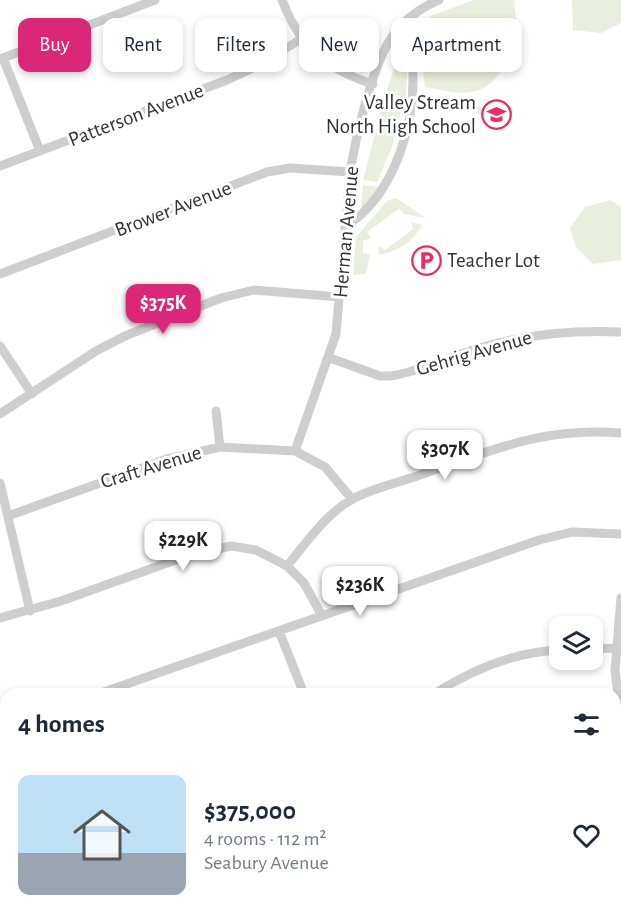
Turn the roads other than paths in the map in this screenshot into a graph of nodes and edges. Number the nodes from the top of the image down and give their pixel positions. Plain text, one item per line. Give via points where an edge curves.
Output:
1 (154, 0) edge
2 (282, 0) edge
3 (439, 0) edge
4 (411, 18) edge
5 (299, 35) edge
6 (299, 40) edge
7 (391, 42) edge
8 (2, 58) edge
9 (346, 72) edge
10 (411, 72) edge
11 (373, 84) junction
12 (40, 151) junction
13 (0, 166) edge
14 (350, 172) junction
15 (345, 227) junction
16 (0, 274) edge
17 (340, 297) junction
18 (621, 332) edge
19 (0, 346) edge
20 (330, 358) junction
21 (32, 394) junction
22 (216, 411) dead end
23 (0, 414) edge
24 (621, 433) edge
25 (220, 447) junction
26 (295, 452) junction
27 (0, 483) edge
28 (352, 499) junction
29 (8, 516) junction
30 (621, 534) edge
31 (287, 566) junction
32 (621, 598) edge
33 (30, 611) junction
34 (322, 616) junction
35 (0, 618) edge
36 (279, 631) junction
37 (603, 648) edge
38 (617, 648) junction
39 (549, 652) edge
40 (115, 688) edge
41 (301, 688) edge
42 (444, 688) edge
43 (617, 688) edge

1 - 8 street
2 - 5 street
3 - 4 street, Herman Avenue
6 - 12 street, Patterson Avenue via 227,80
7 - 11 street, Herman Avenue
8 - 12 street
9 - 11 street
10 - 15 street via 408,126 397,160 379,193
11 - 14 street, Herman Avenue
12 - 13 street, Patterson Avenue
14 - 15 street, Herman Avenue
14 - 16 street, Brower Avenue via 290,168 267,172
15 - 17 street, Herman Avenue
17 - 20 street, Herman Avenue
17 - 21 street via 254,290 221,298 125,336
18 - 20 street, Gehrig Avenue via 586,330 531,335 391,376 380,376
19 - 21 street
20 - 26 street, Herman Avenue
21 - 23 street
22 - 25 street
24 - 28 street via 545,435
25 - 26 street, Craft Avenue
25 - 29 street, Craft Avenue via 167,459
26 - 28 street, Craft Avenue via 325,467
27 - 29 street
28 - 31 street via 315,532
29 - 33 street
30 - 34 street via 557,535
31 - 33 street via 256,550 219,548
31 - 34 street via 304,583
32 - 38 street
33 - 35 street
34 - 36 street
36 - 40 street
36 - 41 street
37 - 38 street
38 - 43 street
39 - 42 street via 477,669

